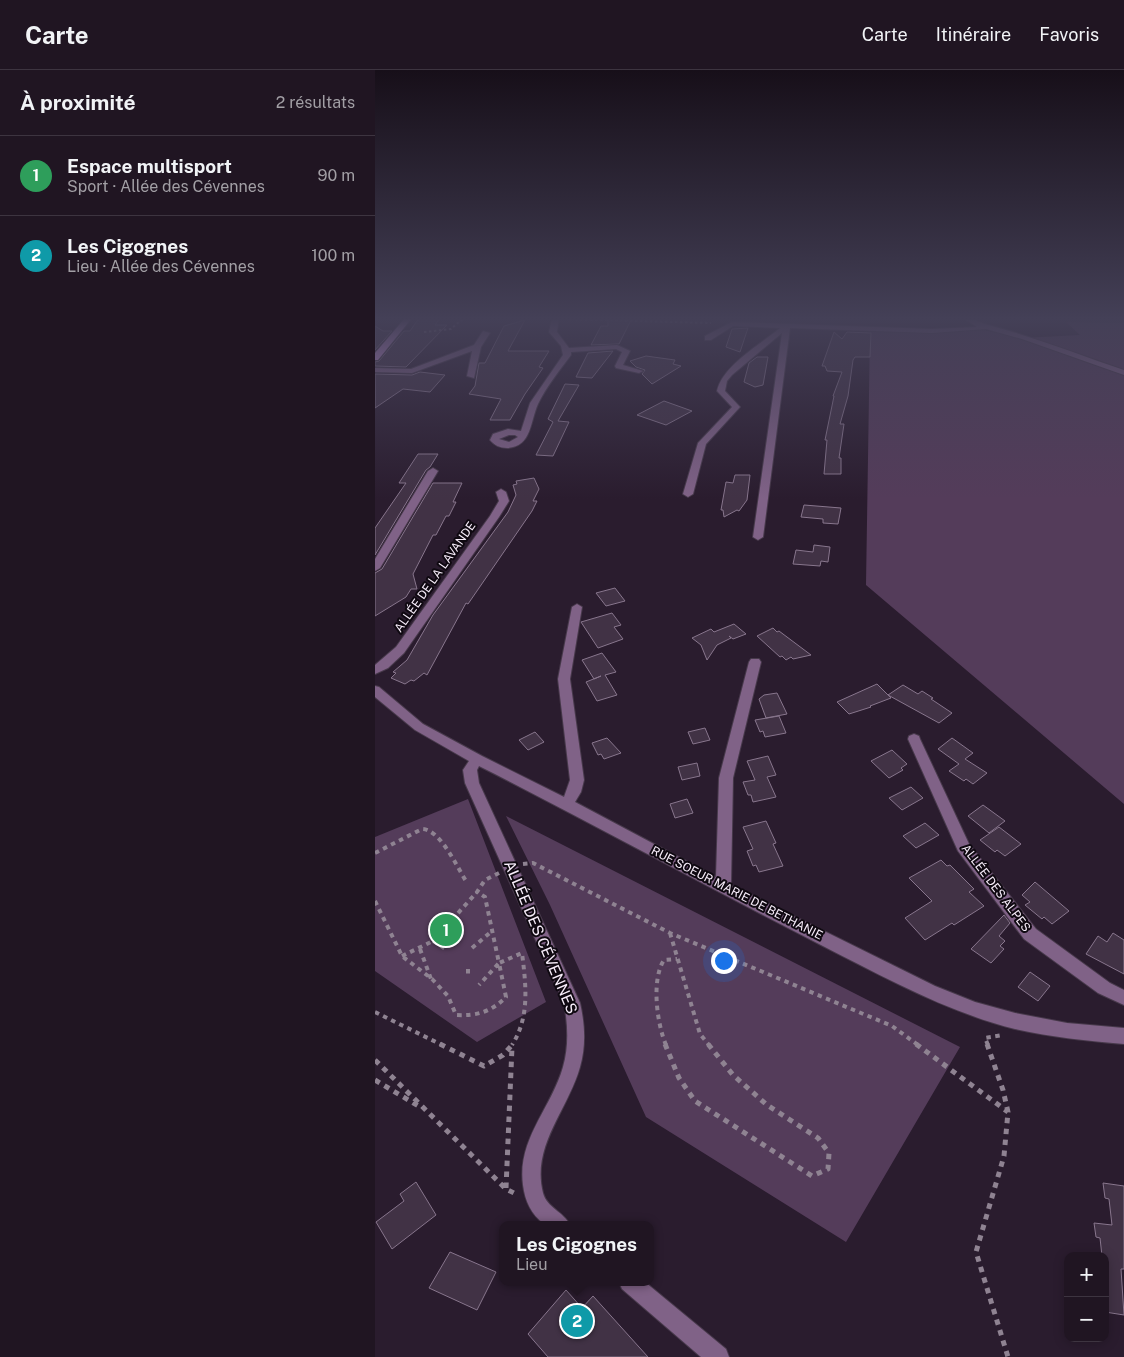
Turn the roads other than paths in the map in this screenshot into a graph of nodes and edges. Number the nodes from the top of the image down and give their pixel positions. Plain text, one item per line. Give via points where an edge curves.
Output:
1 (552, 378) edge
2 (725, 378) edge
3 (780, 378) edge
4 (523, 437) dead end
5 (433, 471) dead end
6 (501, 492) dead end
7 (688, 494) dead end
8 (758, 537) dead end
9 (375, 568) edge
10 (577, 607) dead end
11 (755, 662) dead end
12 (375, 670) edge
13 (375, 690) edge
14 (914, 739) dead end
15 (477, 759) junction
16 (567, 804) junction
17 (723, 888) junction
18 (1124, 998) edge
19 (1124, 1036) edge
20 (555, 1221) edge
21 (634, 1286) edge
22 (718, 1357) edge

1 - 4 street via 534,403
2 - 7 street via 721,391 736,408 701,442
3 - 8 street
5 - 9 street
6 - 12 street, ALLÉE DE LA LAVANDE via 504,501 500,509 400,650
10 - 16 street via 564,679 577,780
11 - 17 street via 725,778
13 - 15 street, RUE SOEUR MARIE DE BETHANIE via 419,726
14 - 18 street, ALLÉE DES ALPES via 963,847 1030,934 1104,988
15 - 16 street, RUE SOEUR MARIE DE BETHANIE
15 - 20 street, ALLÉE DES CÉVENNES via 469,770 472,783 572,1003 576,1020 577,1039 568,1078 537,1137 531,1160 533,1195 541,1209
16 - 17 street, RUE SOEUR MARIE DE BETHANIE
17 - 19 street, RUE SOEUR MARIE DE BETHANIE via 929,991 974,1009 1067,1031
21 - 22 street

